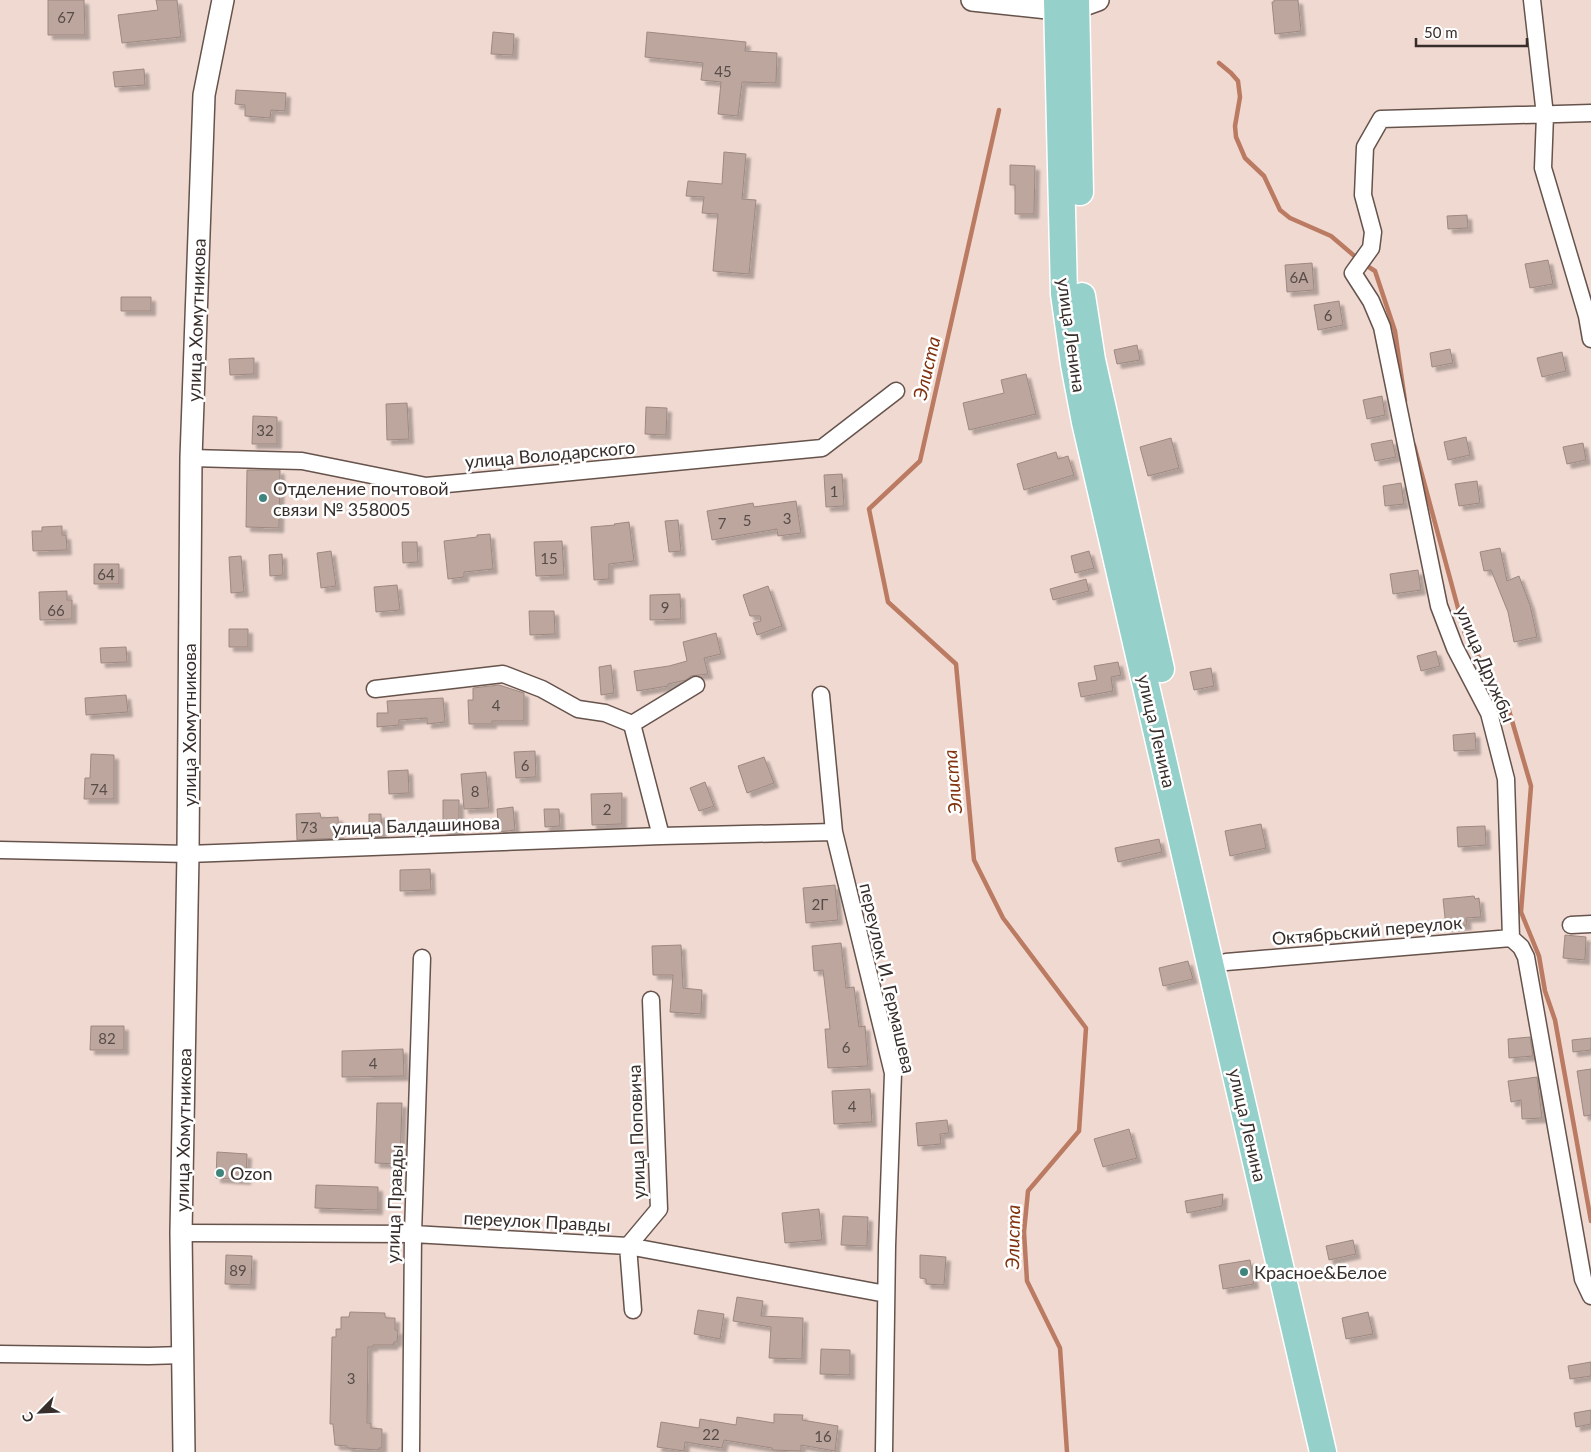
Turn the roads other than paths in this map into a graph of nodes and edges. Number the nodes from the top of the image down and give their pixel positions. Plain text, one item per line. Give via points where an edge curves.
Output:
1 (223, 0) edge
2 (972, 0) edge
3 (1532, 0) edge
4 (1073, 3) edge
5 (1591, 113) edge
6 (1545, 115) junction
7 (1591, 339) edge
8 (896, 392) dead end
9 (191, 458) junction
10 (696, 684) dead end
11 (375, 689) dead end
12 (821, 695) dead end
13 (632, 724) junction
14 (834, 832) junction
15 (661, 836) junction
16 (0, 850) edge
17 (188, 854) junction
18 (1591, 924) edge
19 (1571, 925) dead end
20 (1511, 938) junction
21 (422, 958) dead end
22 (1226, 962) junction
23 (651, 1000) dead end
24 (182, 1233) junction
25 (412, 1234) junction
26 (628, 1246) junction
27 (886, 1294) junction
28 (1591, 1296) edge
29 (633, 1310) dead end
30 (0, 1354) edge
31 (183, 1355) junction
32 (184, 1452) edge
33 (411, 1452) edge
34 (884, 1452) edge
35 (1323, 1452) edge
36 (1340, 1452) edge

1 - 9 street, улица Хомутникова via 204,95
2 - 4 street
3 - 6 street
4 - 22 main road, улица Ленина via 1082,292 1092,360
4 - 35 main road, улица Ленина via 1064,294 1074,364
5 - 6 street
6 - 7 street via 1543,168
6 - 20 street, улица Дружбы via 1381,119 1365,147 1363,195 1372,232 1372,248 1353,273 1371,301 1382,327 1439,606 1455,648 1489,713 1506,779
8 - 9 street, улица Володарского via 822,448 426,486 302,461
9 - 17 street, улица Хомутникова
10 - 13 street
11 - 13 street via 502,674 542,689 578,710 604,713
12 - 14 street, переулок И. Гермашева
13 - 15 street
14 - 15 street, улица Балдашинова
14 - 27 street, переулок И. Гермашева via 893,1073
15 - 17 street, улица Балдашинова
16 - 17 street, улица Балдашинова
17 - 24 street, улица Хомутникова
18 - 19 street
20 - 22 street, Октябрьский переулок
20 - 28 street via 1526,957 1583,1279
21 - 25 street, улица Правды
22 - 36 main road, улица Ленина
23 - 26 street, улица Поповича via 659,1209
24 - 25 street, переулок Правды
24 - 31 street, улица Хомутникова
25 - 26 street, переулок Правды
25 - 33 street, улица Правды
26 - 27 street, переулок Правды
26 - 29 street
27 - 34 street, переулок И. Гермашева
30 - 31 street
31 - 32 street, улица Хомутникова

